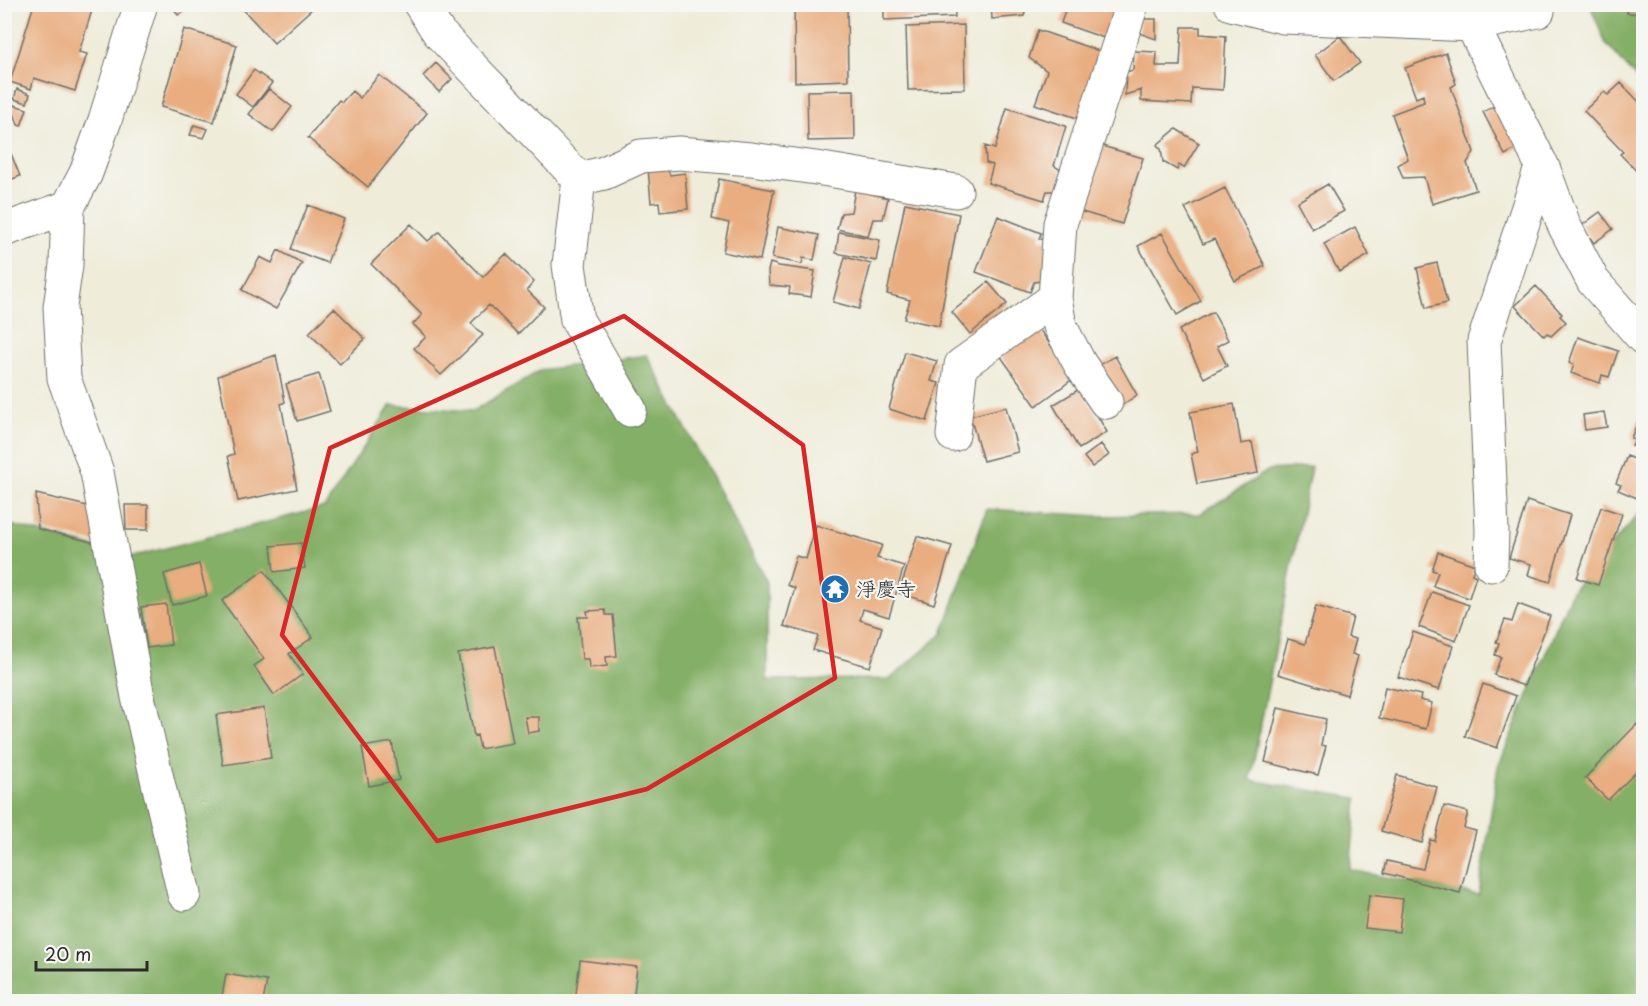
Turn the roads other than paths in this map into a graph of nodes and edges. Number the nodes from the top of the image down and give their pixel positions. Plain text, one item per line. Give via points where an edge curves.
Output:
1 (141, 4) edge
2 (420, 4) edge
3 (1132, 4) edge
4 (1231, 4) edge
5 (1538, 11) dead end
6 (1472, 25) junction
7 (1542, 165) junction
8 (579, 179) junction
9 (956, 191) dead end
10 (68, 207) junction
11 (4, 230) edge
12 (1054, 298) junction
13 (1643, 338) edge
14 (1106, 402) dead end
15 (630, 410) dead end
16 (953, 435) dead end
17 (1491, 564) dead end
18 (184, 894) dead end

1 - 10 street via 102,131
2 - 8 street via 439,33
3 - 12 street via 1060,224
4 - 6 street via 1283,16
5 - 6 street
6 - 7 street
7 - 13 street via 1563,225 1593,281
7 - 17 street via 1484,341
8 - 9 street via 604,173 641,156 679,153 751,159
8 - 15 street via 569,265 577,320
10 - 11 street
10 - 18 street via 60,307 64,378 97,472 138,698
12 - 14 street via 1060,326
12 - 16 street via 961,365

